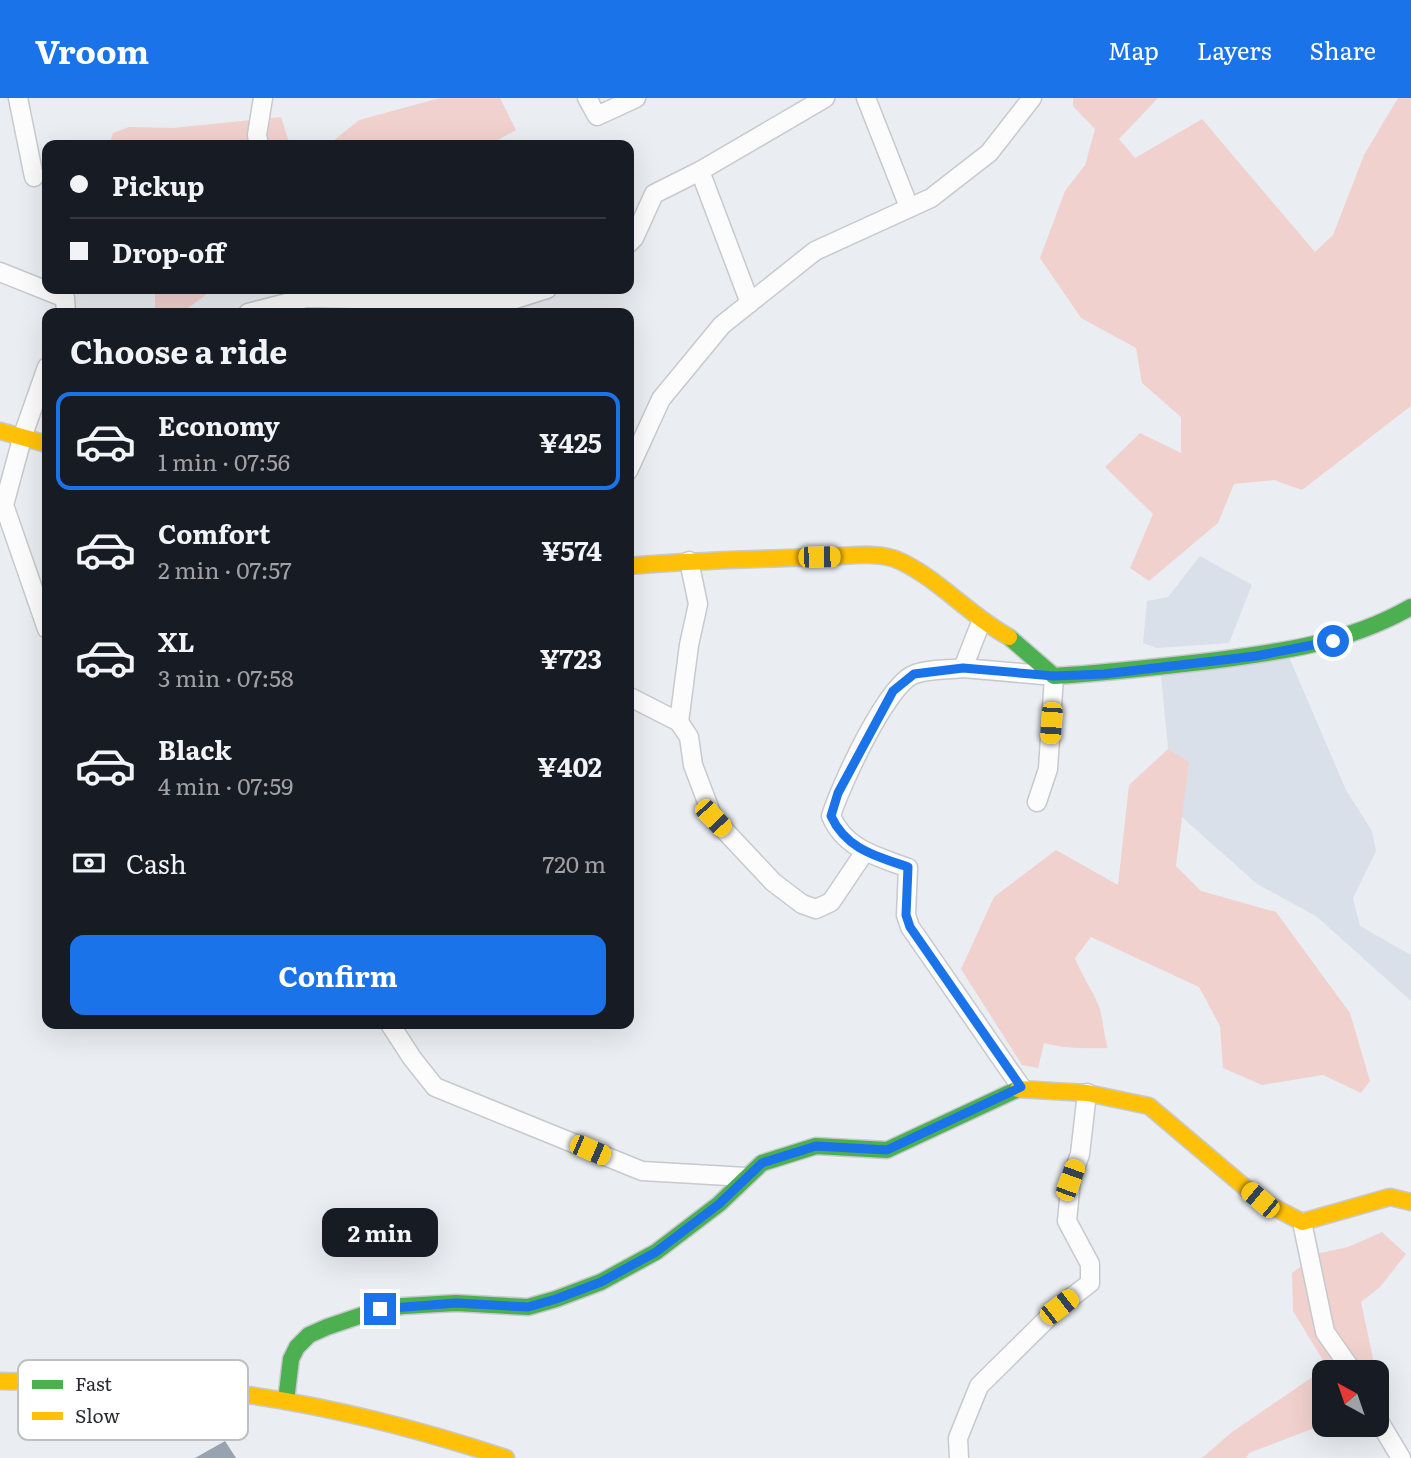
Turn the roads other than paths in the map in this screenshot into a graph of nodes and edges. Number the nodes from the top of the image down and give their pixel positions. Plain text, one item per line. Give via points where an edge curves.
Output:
1 (18, 98) edge
2 (263, 98) edge
3 (587, 98) edge
4 (636, 98) edge
5 (825, 98) edge
6 (866, 98) edge
7 (1032, 98) edge
8 (258, 140) edge
9 (700, 171) junction
10 (34, 177) dead end
11 (909, 207) junction
12 (634, 238) edge
13 (0, 272) edge
14 (42, 289) edge
15 (55, 294) edge
16 (531, 294) edge
17 (330, 300) edge
18 (750, 303) junction
19 (66, 308) edge
20 (267, 308) edge
21 (42, 381) edge
22 (0, 431) edge
23 (23, 435) junction
24 (42, 442) edge
25 (634, 458) edge
26 (689, 561) junction
27 (634, 566) edge
28 (1411, 607) edge
29 (42, 615) edge
30 (981, 622) junction
31 (963, 668) junction
32 (1054, 676) junction
33 (634, 699) edge
34 (680, 722) junction
35 (1037, 802) dead end
36 (864, 853) junction
37 (393, 1029) edge
38 (1021, 1087) junction
39 (1087, 1093) junction
40 (746, 1177) junction
41 (1411, 1202) edge
42 (1302, 1222) junction
43 (1345, 1360) edge
44 (0, 1381) edge
45 (18, 1381) edge
46 (248, 1396) edge
47 (286, 1401) junction
48 (1388, 1437) edge
49 (506, 1458) edge
50 (959, 1458) edge
51 (1401, 1458) edge

1 - 10 street
2 - 8 street
3 - 4 street via 597,116
5 - 9 street
6 - 11 street
7 - 11 street via 989,153 931,198
9 - 12 street via 654,194
9 - 18 street
11 - 18 street via 815,251
13 - 14 street
15 - 19 street via 65,298
16 - 17 street via 506,302
17 - 20 street via 306,298
18 - 25 street via 722,325 661,399
21 - 23 street
22 - 23 street
23 - 24 street
23 - 29 street via 4,505
26 - 27 street
26 - 30 street via 897,559 925,575
26 - 34 street via 698,604
28 - 32 street via 1354,636 1311,647 1104,674
30 - 31 street
30 - 32 street via 1012,639
31 - 32 street
31 - 36 street via 914,674 893,691 838,793 831,816 839,834
32 - 35 street via 1048,769
33 - 34 street
34 - 36 street via 689,737 693,765 713,818 773,882 802,904 816,909 831,902
36 - 38 street via 908,867 906,915 910,927
37 - 40 street via 435,1087 642,1171
38 - 39 street
38 - 40 street via 887,1150 816,1146 762,1163
39 - 42 street via 1149,1106 1260,1200
39 - 50 street via 1080,1154 1070,1180 1068,1221 1090,1264 1090,1283 979,1386 958,1437
40 - 47 street via 656,1252 601,1282 556,1299 528,1307 456,1303 380,1309 309,1335 291,1359
41 - 42 street via 1390,1197
42 - 43 street via 1325,1332
44 - 45 street
46 - 47 street
47 - 49 street via 374,1418
48 - 51 street

